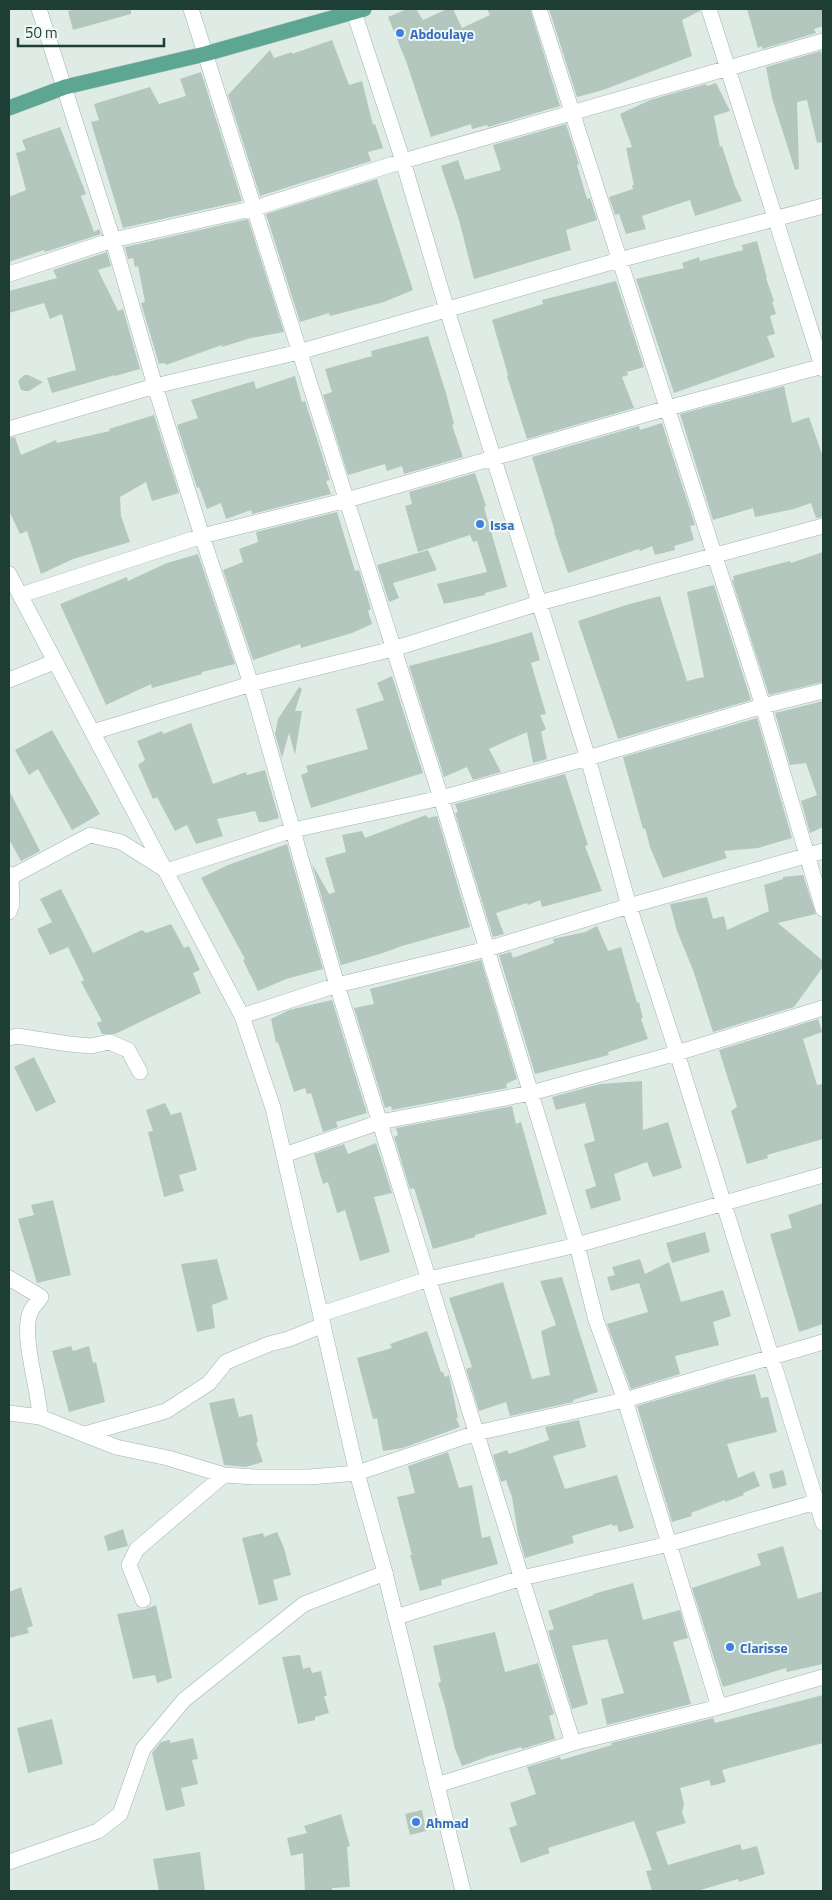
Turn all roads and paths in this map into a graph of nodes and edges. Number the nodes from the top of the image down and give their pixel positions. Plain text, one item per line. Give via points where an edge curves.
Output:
1 (39, 9) edge
2 (191, 9) edge
3 (539, 9) edge
4 (709, 9) edge
5 (357, 10) edge
6 (823, 41) edge
7 (205, 54) junction
8 (728, 67) junction
9 (65, 87) junction
10 (9, 108) edge
11 (574, 112) junction
12 (403, 161) junction
13 (823, 206) edge
14 (255, 208) junction
15 (775, 219) junction
16 (113, 240) junction
17 (619, 260) junction
18 (9, 274) edge
19 (447, 310) junction
20 (299, 352) junction
21 (823, 367) edge
22 (156, 386) junction
23 (668, 408) junction
24 (9, 430) edge
25 (494, 458) junction
26 (347, 500) junction
27 (823, 526) edge
28 (202, 536) junction
29 (714, 555) junction
30 (9, 574) edge
31 (20, 595) junction
32 (539, 604) junction
33 (393, 649) junction
34 (54, 662) junction
35 (9, 680) edge
36 (251, 684) junction
37 (823, 691) edge
38 (763, 706) junction
39 (93, 732) junction
40 (588, 758) junction
41 (441, 798) junction
42 (293, 830) junction
43 (816, 853) edge
44 (167, 871) junction
45 (10, 875) edge
46 (629, 906) junction
47 (823, 908) edge
48 (9, 912) edge
49 (487, 949) junction
50 (337, 985) junction
51 (823, 1008) edge
52 (242, 1016) junction
53 (9, 1038) edge
54 (677, 1053) junction
55 (140, 1072) dead end
56 (531, 1093) junction
57 (380, 1122) junction
58 (284, 1155) junction
59 (823, 1175) edge
60 (724, 1203) junction
61 (577, 1245) junction
62 (9, 1278) edge
63 (429, 1280) junction
64 (322, 1319) junction
65 (823, 1342) edge
66 (771, 1356) junction
67 (625, 1400) junction
68 (9, 1413) edge
69 (40, 1417) junction
70 (476, 1433) junction
71 (85, 1434) junction
72 (357, 1473) junction
73 (224, 1475) junction
74 (820, 1501) edge
75 (823, 1523) edge
76 (669, 1544) junction
77 (385, 1573) junction
78 (522, 1578) junction
79 (143, 1600) dead end
80 (396, 1617) junction
81 (823, 1677) edge
82 (719, 1707) junction
83 (573, 1743) junction
84 (437, 1785) junction
85 (9, 1862) edge
86 (463, 1891) edge

1 - 9 street
2 - 7 street
3 - 11 street
4 - 8 street
5 - 7 main road
5 - 12 street
6 - 8 street
7 - 9 main road
7 - 14 street
8 - 11 street
8 - 15 street
9 - 10 main road
9 - 16 street
11 - 12 street
11 - 17 street
12 - 14 street
12 - 19 street
13 - 15 street
14 - 16 street
14 - 20 street
15 - 17 street
15 - 21 street
16 - 18 street
16 - 22 street
17 - 19 street
17 - 23 street
19 - 20 street
19 - 25 street
20 - 22 street
20 - 26 street
21 - 23 street
22 - 24 street
22 - 28 street
23 - 25 street
23 - 29 street
25 - 26 street
25 - 32 street
26 - 28 street
26 - 33 street
27 - 29 street
28 - 31 street
28 - 36 street
29 - 32 street
29 - 38 street
30 - 31 street
31 - 34 street
32 - 33 street
32 - 40 street
33 - 36 street
33 - 41 street
34 - 35 street
34 - 39 street
36 - 39 street
36 - 42 street
37 - 38 street
38 - 40 street
38 - 43 street
39 - 44 street
40 - 41 street
40 - 46 street
41 - 42 street
41 - 49 street
42 - 44 street
42 - 50 street
43 - 46 street
43 - 47 street
44 - 45 street via 121,842 90,835
44 - 52 street
45 - 48 street via 12,904
46 - 49 street
46 - 54 street
49 - 50 street
49 - 56 street
50 - 52 street
50 - 57 street
51 - 54 street
52 - 58 street via 273,1108
53 - 55 street via 17,1036 91,1046 110,1042 128,1050
54 - 56 street
54 - 60 street
56 - 57 street
56 - 61 street
57 - 58 street
57 - 63 street
58 - 64 street
59 - 60 street
60 - 61 street
60 - 66 street
61 - 63 street
61 - 67 street via 596,1320
62 - 69 street via 41,1297 30,1313 28,1329
63 - 64 street
63 - 70 street
64 - 71 street via 289,1339 226,1362 209,1383 166,1411
64 - 72 street
65 - 66 street
66 - 67 street
66 - 74 street
67 - 70 street
67 - 76 street
68 - 69 street
69 - 71 street
70 - 72 street
70 - 78 street
71 - 73 street via 116,1448 168,1458
72 - 73 street via 310,1477
72 - 77 street
73 - 79 street via 137,1549 129,1565
74 - 75 street
74 - 76 street
76 - 78 street
76 - 82 street
77 - 80 street
77 - 85 street via 304,1604 184,1700 142,1749 120,1814 98,1831
78 - 80 street
78 - 83 street
80 - 84 street
81 - 82 street
82 - 83 street
83 - 84 street
84 - 86 street

